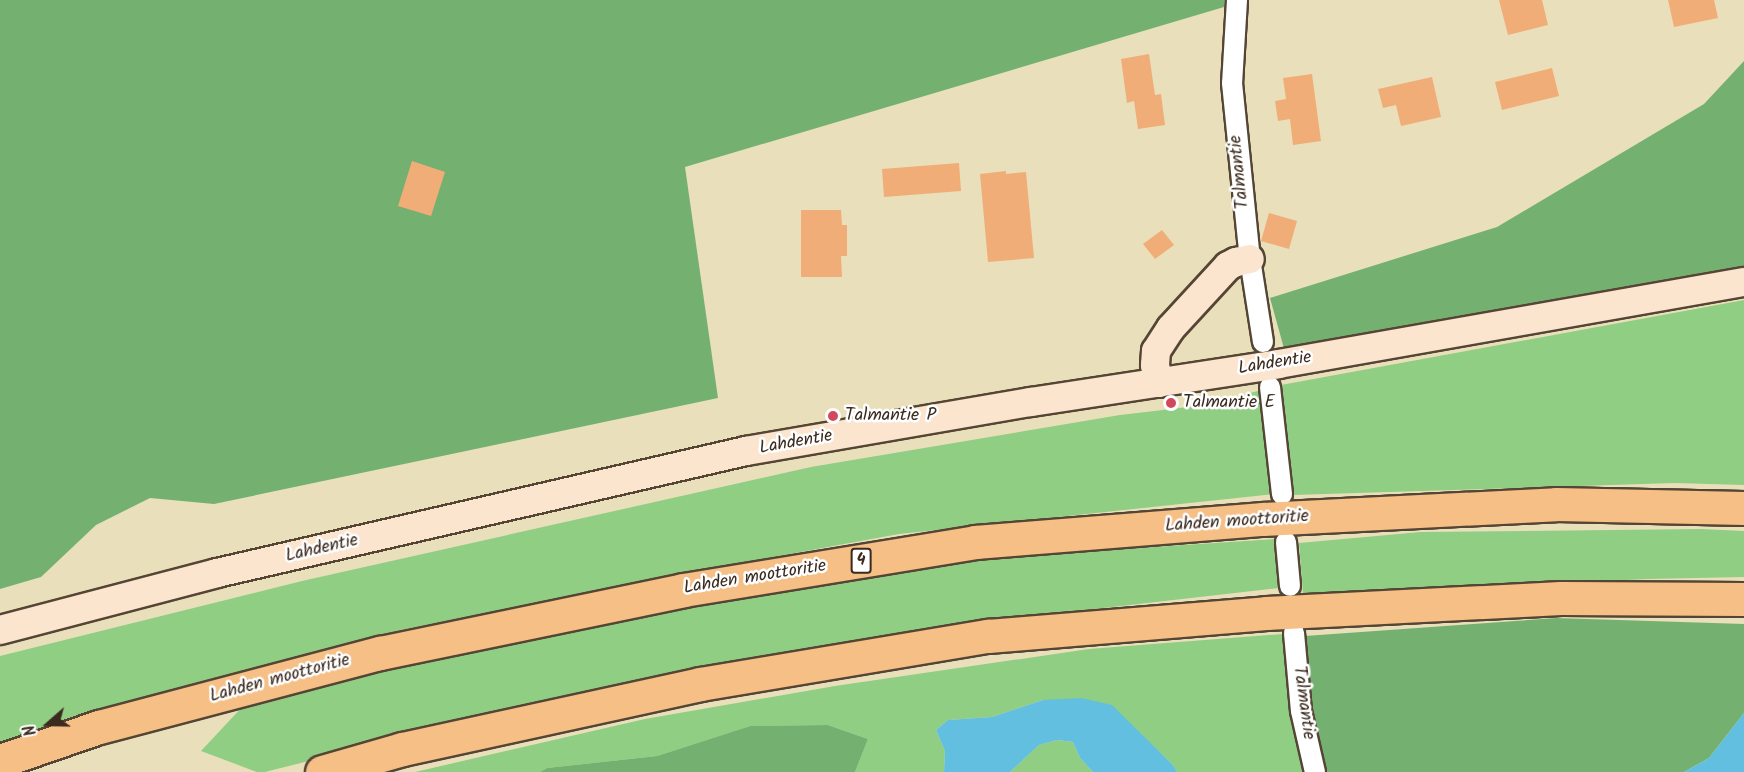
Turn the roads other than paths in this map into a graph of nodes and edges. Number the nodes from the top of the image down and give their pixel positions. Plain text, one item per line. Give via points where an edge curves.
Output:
1 (1237, 0) edge
2 (1250, 259) junction
3 (1744, 282) edge
4 (1263, 342) dead end
5 (1159, 383) junction
6 (1270, 387) dead end
7 (1282, 494) dead end
8 (1744, 508) edge
9 (1286, 542) dead end
10 (1290, 586) dead end
11 (1744, 599) edge
12 (0, 630) edge
13 (1294, 633) dead end
14 (0, 761) edge
15 (322, 772) edge
16 (1315, 772) edge

1 - 2 street, Talmantie via 1232,83
2 - 4 street, Talmantie
2 - 5 main road via 1228,266 1171,328 1156,351
3 - 5 main road, Lahdentie
5 - 12 main road, Lahdentie via 746,452 217,573
6 - 7 street
8 - 14 highway, Lahden moottoritie / 4 via 1556,504 1263,519 975,542 683,590 380,652 99,727
9 - 10 street
11 - 15 highway via 1561,598 1266,613 988,636 700,684 402,749
13 - 16 street, Talmantie via 1301,711

